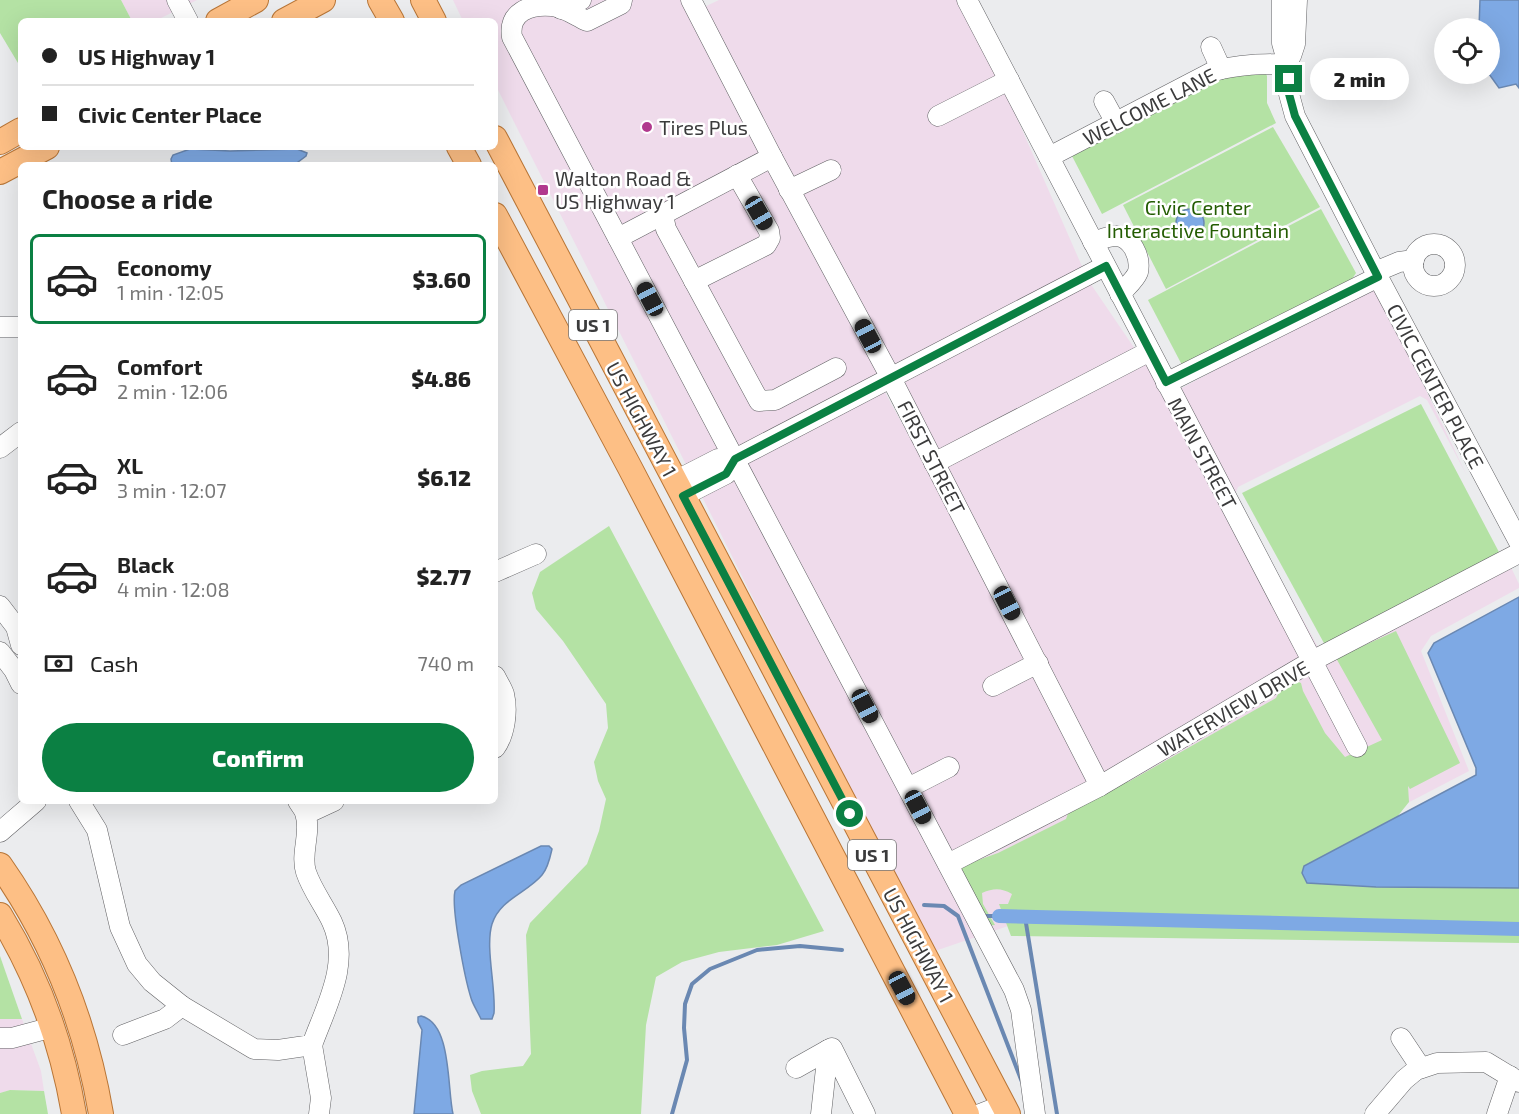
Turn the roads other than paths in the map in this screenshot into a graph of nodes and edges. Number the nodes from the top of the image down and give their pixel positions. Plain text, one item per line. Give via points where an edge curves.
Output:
1 (177, 0) edge
2 (256, 0) edge
3 (323, 0) edge
4 (380, 0) edge
5 (423, 0) edge
6 (580, 0) edge
7 (622, 0) edge
8 (966, 0) edge
9 (1282, 0) edge
10 (1297, 0) edge
11 (693, 1) edge
12 (558, 8) junction
13 (186, 18) edge
14 (223, 18) edge
15 (290, 18) edge
16 (390, 18) edge
17 (432, 18) edge
18 (1211, 47) dead end
19 (1288, 64) junction
20 (1221, 69) junction
21 (1009, 80) junction
22 (1104, 101) dead end
23 (938, 116) dead end
24 (1116, 123) junction
25 (18, 132) edge
26 (0, 143) edge
27 (498, 144) edge
28 (43, 150) edge
29 (772, 157) junction
30 (1049, 158) junction
31 (25, 162) edge
32 (831, 170) dead end
33 (12, 171) edge
34 (737, 175) junction
35 (789, 190) junction
36 (663, 215) junction
37 (498, 220) edge
38 (618, 238) junction
39 (1093, 242) junction
40 (1414, 260) dead end
41 (1106, 266) junction
42 (1377, 275) junction
43 (694, 281) junction
44 (1120, 294) junction
45 (0, 327) edge
46 (18, 327) edge
47 (1150, 351) junction
48 (836, 368) dead end
49 (891, 378) junction
50 (1166, 382) junction
51 (18, 434) edge
52 (0, 448) edge
53 (735, 459) junction
54 (934, 463) junction
55 (629, 466) junction
56 (679, 488) junction
57 (1519, 542) edge
58 (1519, 553) edge
59 (536, 554) dead end
60 (498, 571) edge
61 (0, 606) edge
62 (18, 634) edge
63 (18, 646) edge
64 (1, 654) edge
65 (1312, 661) junction
66 (1038, 663) junction
67 (18, 678) edge
68 (498, 682) edge
69 (993, 686) dead end
70 (498, 744) edge
71 (1357, 747) dead end
72 (949, 767) dead end
73 (1100, 786) junction
74 (908, 788) junction
75 (33, 804) edge
76 (81, 804) edge
77 (320, 804) edge
78 (302, 808) edge
79 (0, 832) edge
80 (948, 864) junction
81 (0, 865) edge
82 (0, 915) edge
83 (182, 1006) junction
84 (53, 1027) junction
85 (123, 1035) dead end
86 (0, 1038) edge
87 (1401, 1038) dead end
88 (312, 1045) junction
89 (828, 1050) junction
90 (796, 1068) dead end
91 (1421, 1068) junction
92 (1515, 1079) edge
93 (1005, 1109) edge
94 (74, 1114) edge
95 (101, 1114) edge
96 (319, 1114) edge
97 (821, 1114) edge
98 (865, 1114) edge
99 (968, 1114) edge
100 (980, 1114) edge
101 (1035, 1114) edge
102 (1375, 1114) edge
103 (1497, 1114) edge

1 - 13 street
2 - 14 main road
3 - 15 main road
4 - 16 main road
5 - 17 main road
6 - 12 street
7 - 12 street via 587,21
8 - 21 street, MAIN STREET
9 - 19 street, CIVIC CENTER PLACE via 1282,43
10 - 19 street, CIVIC CENTER PLACE via 1295,44
11 - 29 street, FIRST STREET
12 - 38 street via 528,8 516,15 512,37
18 - 20 street
19 - 20 street, WELCOME LANE
19 - 42 street, CIVIC CENTER PLACE via 1289,94 1295,116
20 - 24 street, WELCOME LANE
21 - 23 street
21 - 30 street, MAIN STREET
22 - 24 street
24 - 30 street, WELCOME LANE
25 - 26 main road
26 - 33 street
27 - 56 main road, US HIGHWAY 1 / US 1
28 - 31 main road
29 - 34 street
29 - 35 street, FIRST STREET
30 - 39 street, MAIN STREET
32 - 35 street
34 - 36 street
34 - 43 street via 770,238 766,245
35 - 49 street, FIRST STREET
36 - 38 street
36 - 43 street via 666,229
37 - 55 main road, US HIGHWAY 1 / US 1
38 - 53 street
39 - 41 street, MAIN STREET
39 - 44 street via 1118,236 1135,249 1138,272
40 - 42 street via 1399,262
41 - 44 street, MAIN STREET
41 - 49 street
42 - 50 street via 1337,301 1241,350
42 - 57 street, CIVIC CENTER PLACE
43 - 48 street via 759,400 775,400
44 - 47 street, MAIN STREET
45 - 46 street
47 - 50 street, MAIN STREET
47 - 54 street
49 - 53 street
49 - 54 street, FIRST STREET
50 - 65 street, MAIN STREET
51 - 52 street
53 - 56 street via 726,474
53 - 74 street
54 - 66 street, FIRST STREET
55 - 56 main road via 662,491
55 - 99 main road, US HIGHWAY 1 / US 1
56 - 93 main road, US HIGHWAY 1 / US 1
58 - 65 street, WATERVIEW DRIVE
59 - 60 street
61 - 62 street
63 - 64 street
64 - 67 street
65 - 71 street, MAIN STREET
65 - 73 street, WATERVIEW DRIVE
66 - 69 street
66 - 73 street, FIRST STREET
68 - 70 street via 504,693 506,719
72 - 74 street
73 - 80 street, WATERVIEW DRIVE
74 - 80 street
75 - 79 street
76 - 83 street via 97,830 120,927 131,952 152,982
77 - 78 street
78 - 88 street via 306,873 333,924 340,961
80 - 101 street via 1021,1010
81 - 95 main road via 22,896 67,991 84,1035
82 - 84 main road via 19,946
83 - 85 street via 165,1019
83 - 88 street via 254,1049
84 - 86 street
84 - 94 main road
87 - 91 street
88 - 96 street via 321,1098
89 - 90 street
89 - 97 street
89 - 98 street via 832,1048
91 - 92 street via 1437,1063 1486,1062
91 - 102 street via 1393,1090
92 - 103 street
93 - 100 street

